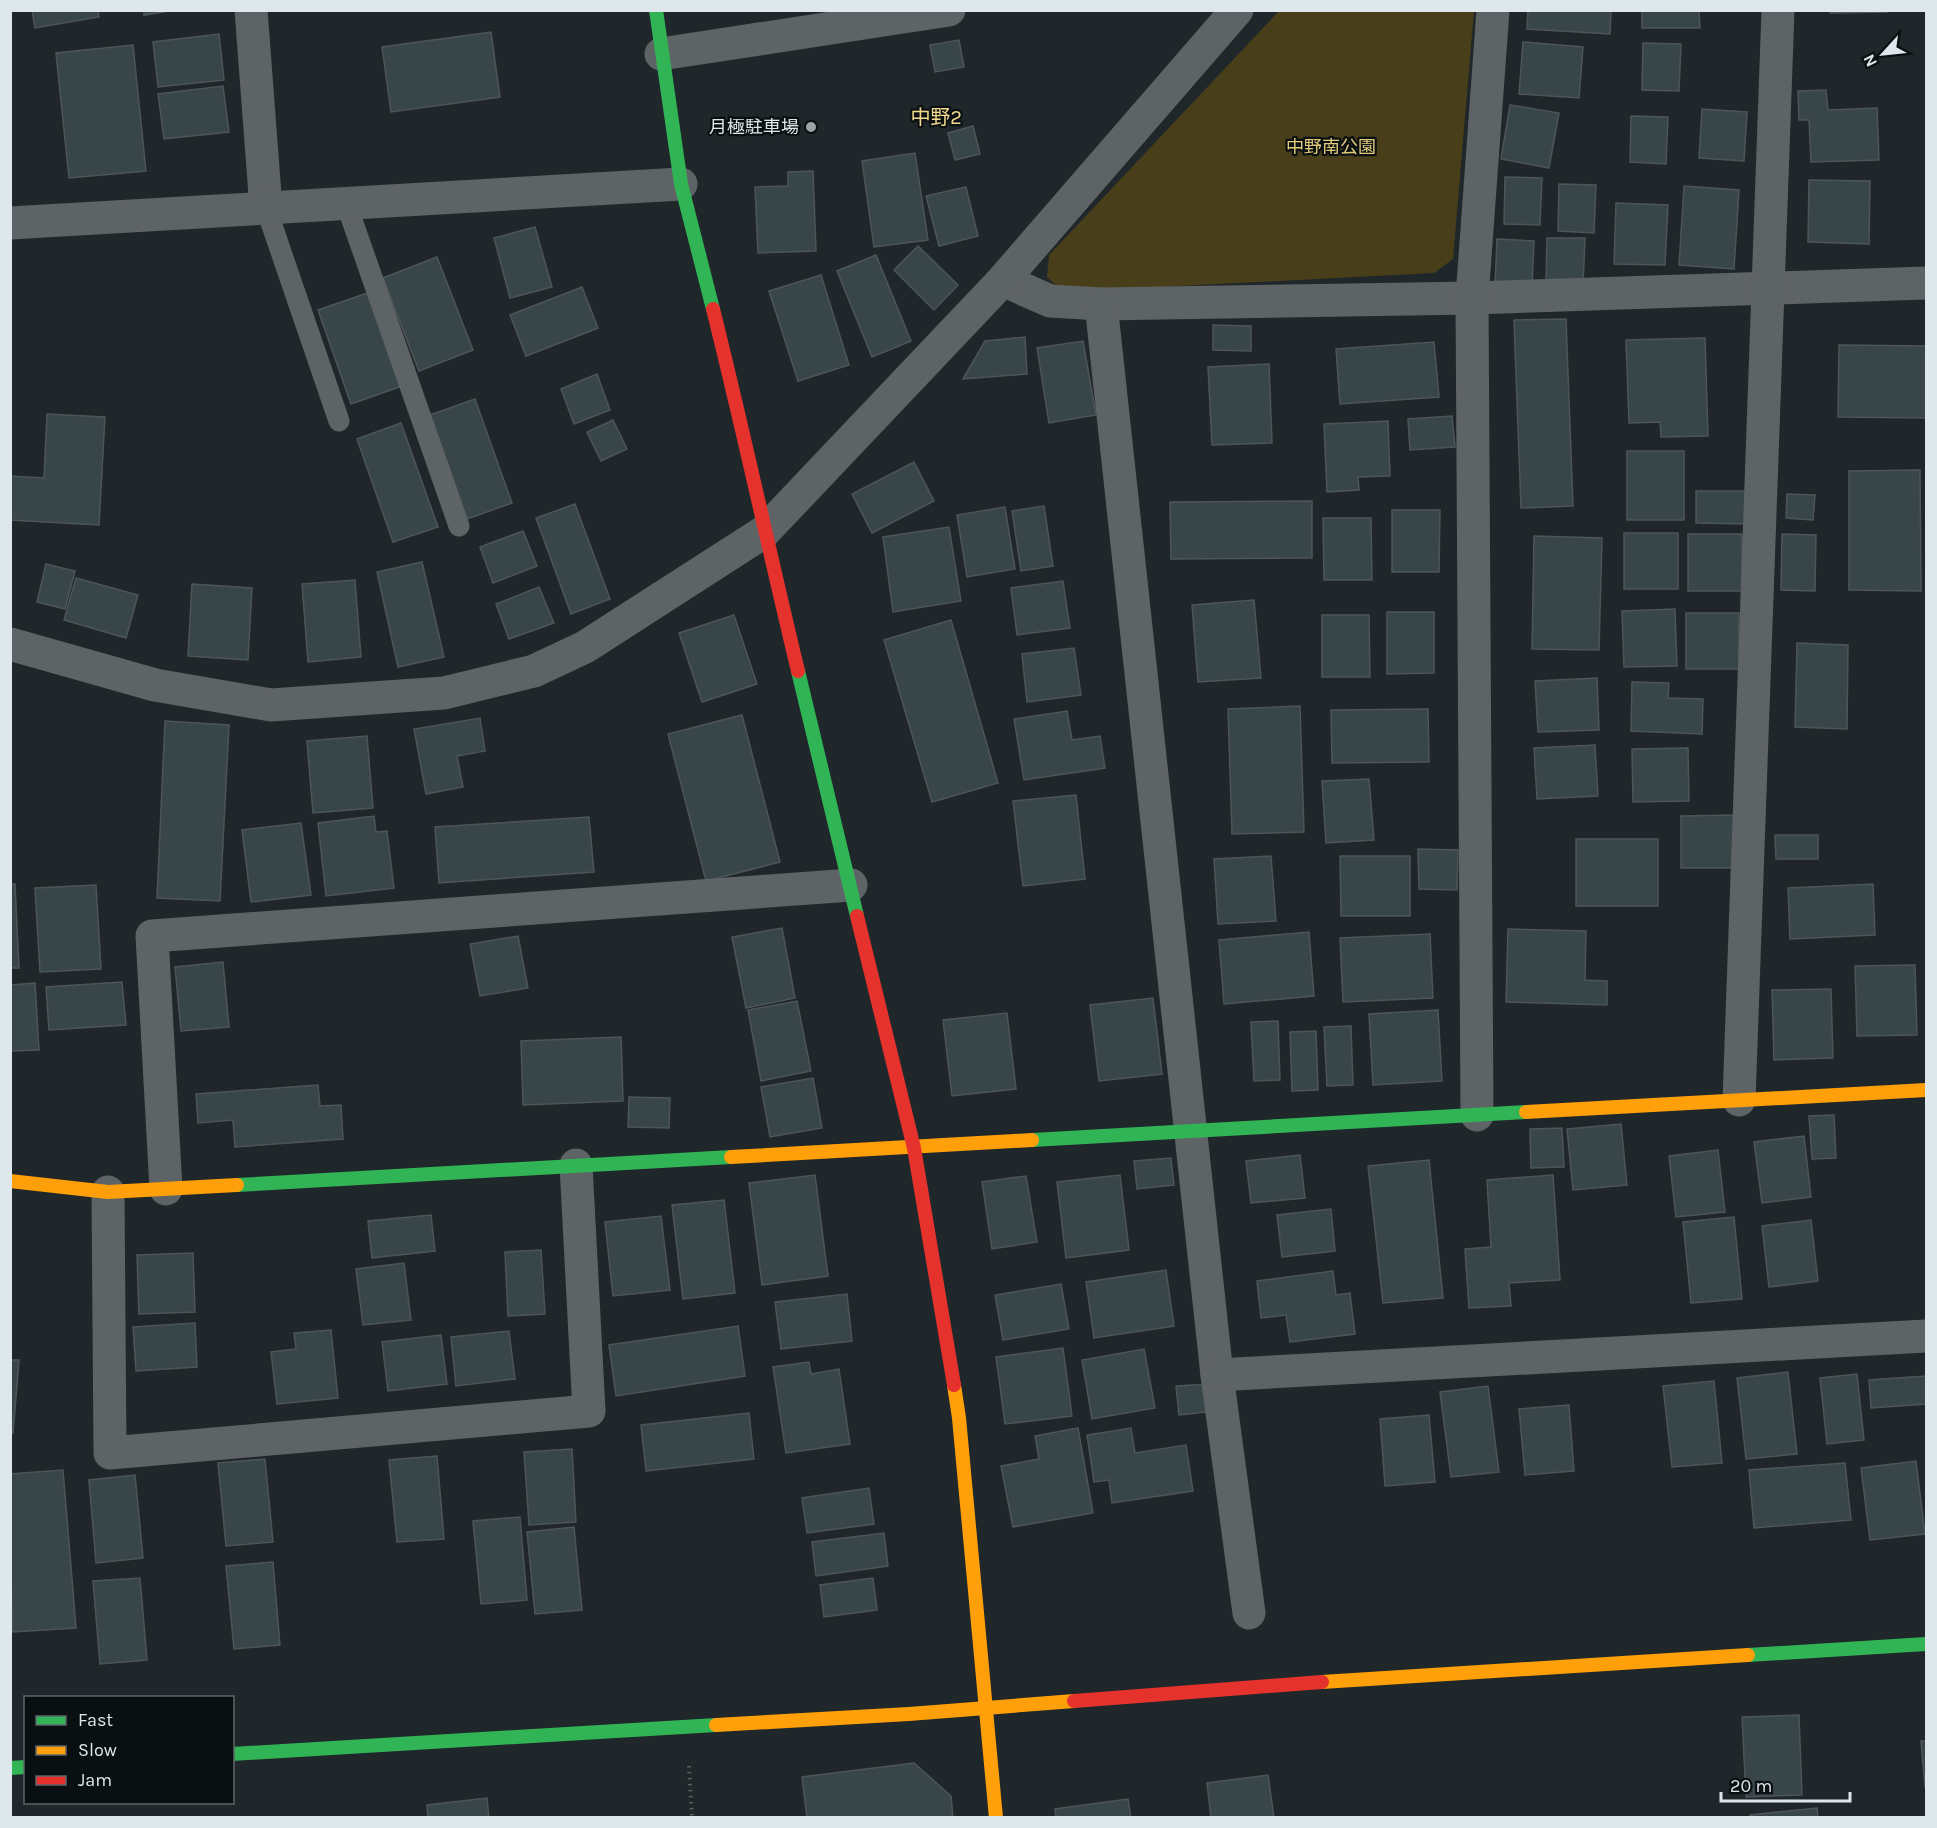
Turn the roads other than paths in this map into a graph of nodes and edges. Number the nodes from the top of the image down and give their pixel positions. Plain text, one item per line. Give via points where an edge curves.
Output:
1 (251, 10) edge
2 (656, 10) edge
3 (950, 10) edge
4 (1237, 10) edge
5 (1493, 10) edge
6 (1778, 10) edge
7 (661, 54) junction
8 (681, 184) junction
9 (346, 203) junction
10 (266, 208) junction
11 (11, 214) edge
12 (1003, 280) junction
13 (1926, 284) edge
14 (1767, 287) junction
15 (1472, 298) junction
16 (1101, 304) junction
17 (339, 422) dead end
18 (459, 526) dead end
19 (764, 532) junction
20 (10, 644) edge
21 (851, 885) junction
22 (1926, 1090) edge
23 (1739, 1100) junction
24 (1477, 1115) junction
25 (1191, 1130) junction
26 (914, 1148) junction
27 (576, 1165) junction
28 (10, 1181) edge
29 (166, 1189) junction
30 (108, 1192) junction
31 (1926, 1336) edge
32 (1217, 1375) junction
33 (1249, 1613) dead end
34 (1926, 1644) edge
35 (986, 1709) junction
36 (234, 1754) edge
37 (996, 1818) edge

1 - 10 street
2 - 7 street
3 - 7 street
4 - 12 street
5 - 15 street
6 - 14 street
7 - 8 street
8 - 9 street
8 - 19 street via 734,392
9 - 10 street
9 - 18 lane
10 - 11 street
10 - 17 lane
12 - 16 street via 1050,301
12 - 19 street
13 - 14 street
14 - 15 street
14 - 23 street
15 - 16 street
15 - 24 street
16 - 25 street
19 - 20 street via 585,647 534,671 444,693 272,705 155,685
19 - 21 street
21 - 26 street
21 - 29 street via 152,936
22 - 23 street
23 - 24 street
24 - 25 street
25 - 26 street
25 - 32 street
26 - 27 street
26 - 35 street via 959,1418
27 - 29 street
27 - 30 street via 589,1412 110,1453
28 - 30 street
29 - 30 street
31 - 32 street
32 - 33 street
34 - 35 street via 1266,1686
35 - 36 street
35 - 37 street

